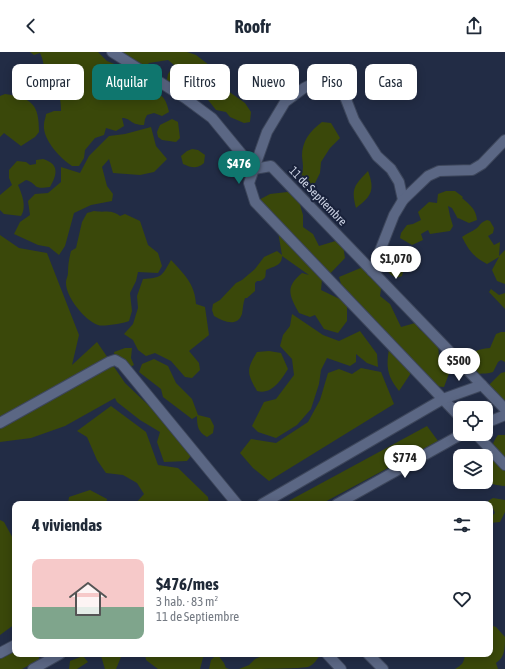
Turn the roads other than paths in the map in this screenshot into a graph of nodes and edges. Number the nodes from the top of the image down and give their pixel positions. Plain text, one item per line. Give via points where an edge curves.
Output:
1 (112, 52) edge
2 (505, 140) edge
3 (254, 169) junction
4 (403, 200) junction
5 (372, 271) junction
6 (482, 385) junction
7 (443, 399) junction
8 (505, 409) edge
9 (453, 410) edge
10 (505, 415) edge
11 (493, 419) edge
12 (0, 423) edge
13 (453, 439) edge
14 (483, 441) edge
15 (505, 465) edge
16 (235, 501) edge
17 (267, 501) edge
18 (342, 501) edge
19 (12, 647) edge
20 (0, 653) edge
21 (55, 657) edge
22 (330, 657) edge
23 (371, 657) edge
24 (33, 669) edge
25 (342, 669) edge
26 (383, 669) edge

1 - 3 street via 212,118
2 - 4 street via 482,164 472,170 439,171 428,176
3 - 4 street via 267,132 285,102 322,79 334,80 342,89 357,126 399,182
3 - 5 street, 11 de Septiembre via 271,166
3 - 7 street via 250,183 255,202
4 - 5 street via 394,215
5 - 6 street, 11 de Septiembre
6 - 7 street
6 - 8 street, 11 de Septiembre
7 - 9 street
7 - 17 street
10 - 11 street
12 - 16 street via 115,360 122,364
13 - 18 street
14 - 15 street
19 - 20 street
21 - 24 street
22 - 25 street
23 - 26 street

